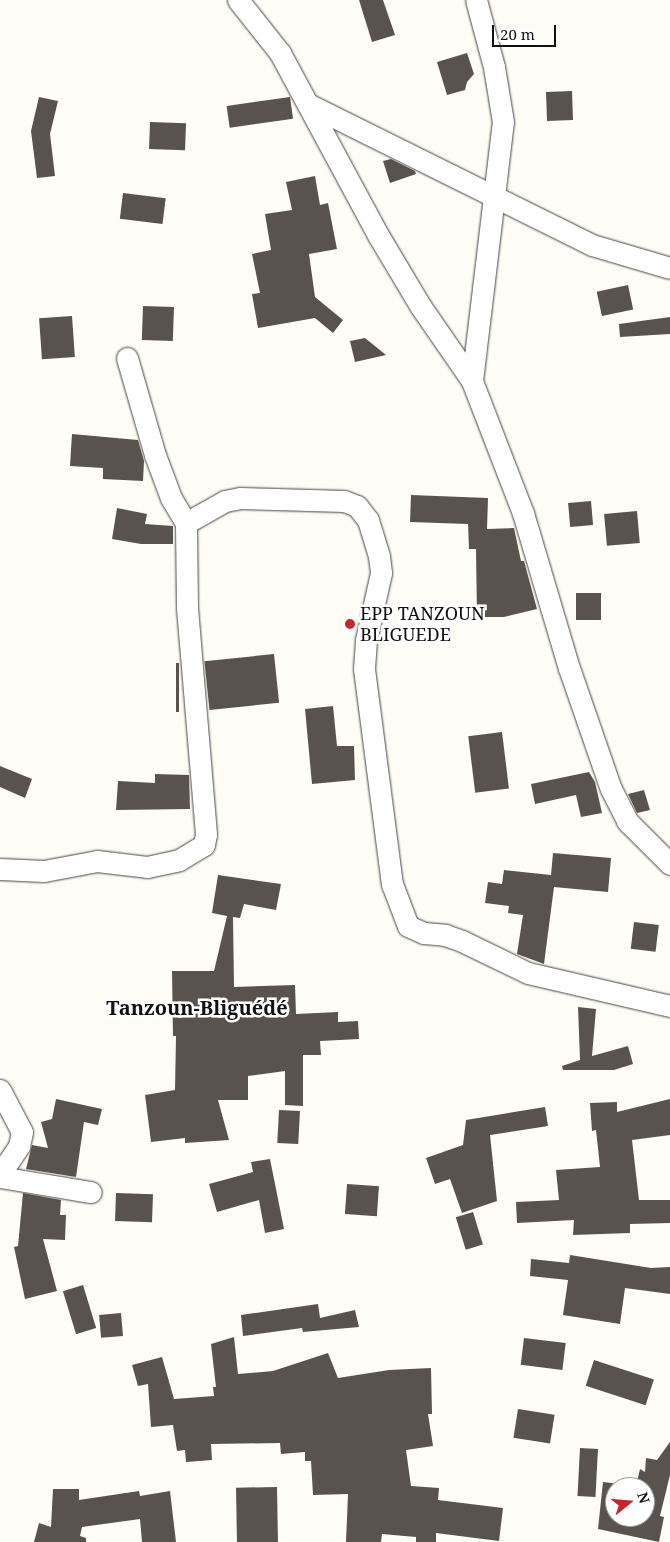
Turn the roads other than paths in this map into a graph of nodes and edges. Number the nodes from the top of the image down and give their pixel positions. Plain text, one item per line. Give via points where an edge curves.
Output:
1 (238, 0) edge
2 (476, 0) edge
3 (308, 104) junction
4 (493, 196) junction
5 (670, 268) edge
6 (127, 358) dead end
7 (472, 381) junction
8 (186, 523) junction
9 (670, 864) edge
10 (0, 869) edge
11 (670, 1006) edge
12 (0, 1090) edge
13 (0, 1176) edge
14 (91, 1192) dead end

1 - 3 street via 280,53
2 - 4 street via 494,67 503,122
3 - 4 street
3 - 7 street via 420,307
4 - 5 street via 592,245
4 - 7 street
6 - 8 street via 171,498
7 - 9 street via 523,513 574,686 611,789 627,821
8 - 10 street via 188,606 206,834 204,845 179,860 160,866 97,861 44,871
8 - 11 street via 225,500 240,498 344,501 357,506 368,520 379,556 381,573 366,640 364,669 392,884 408,926 424,933 446,934 528,973
12 - 13 street via 22,1132 19,1146
13 - 14 street

